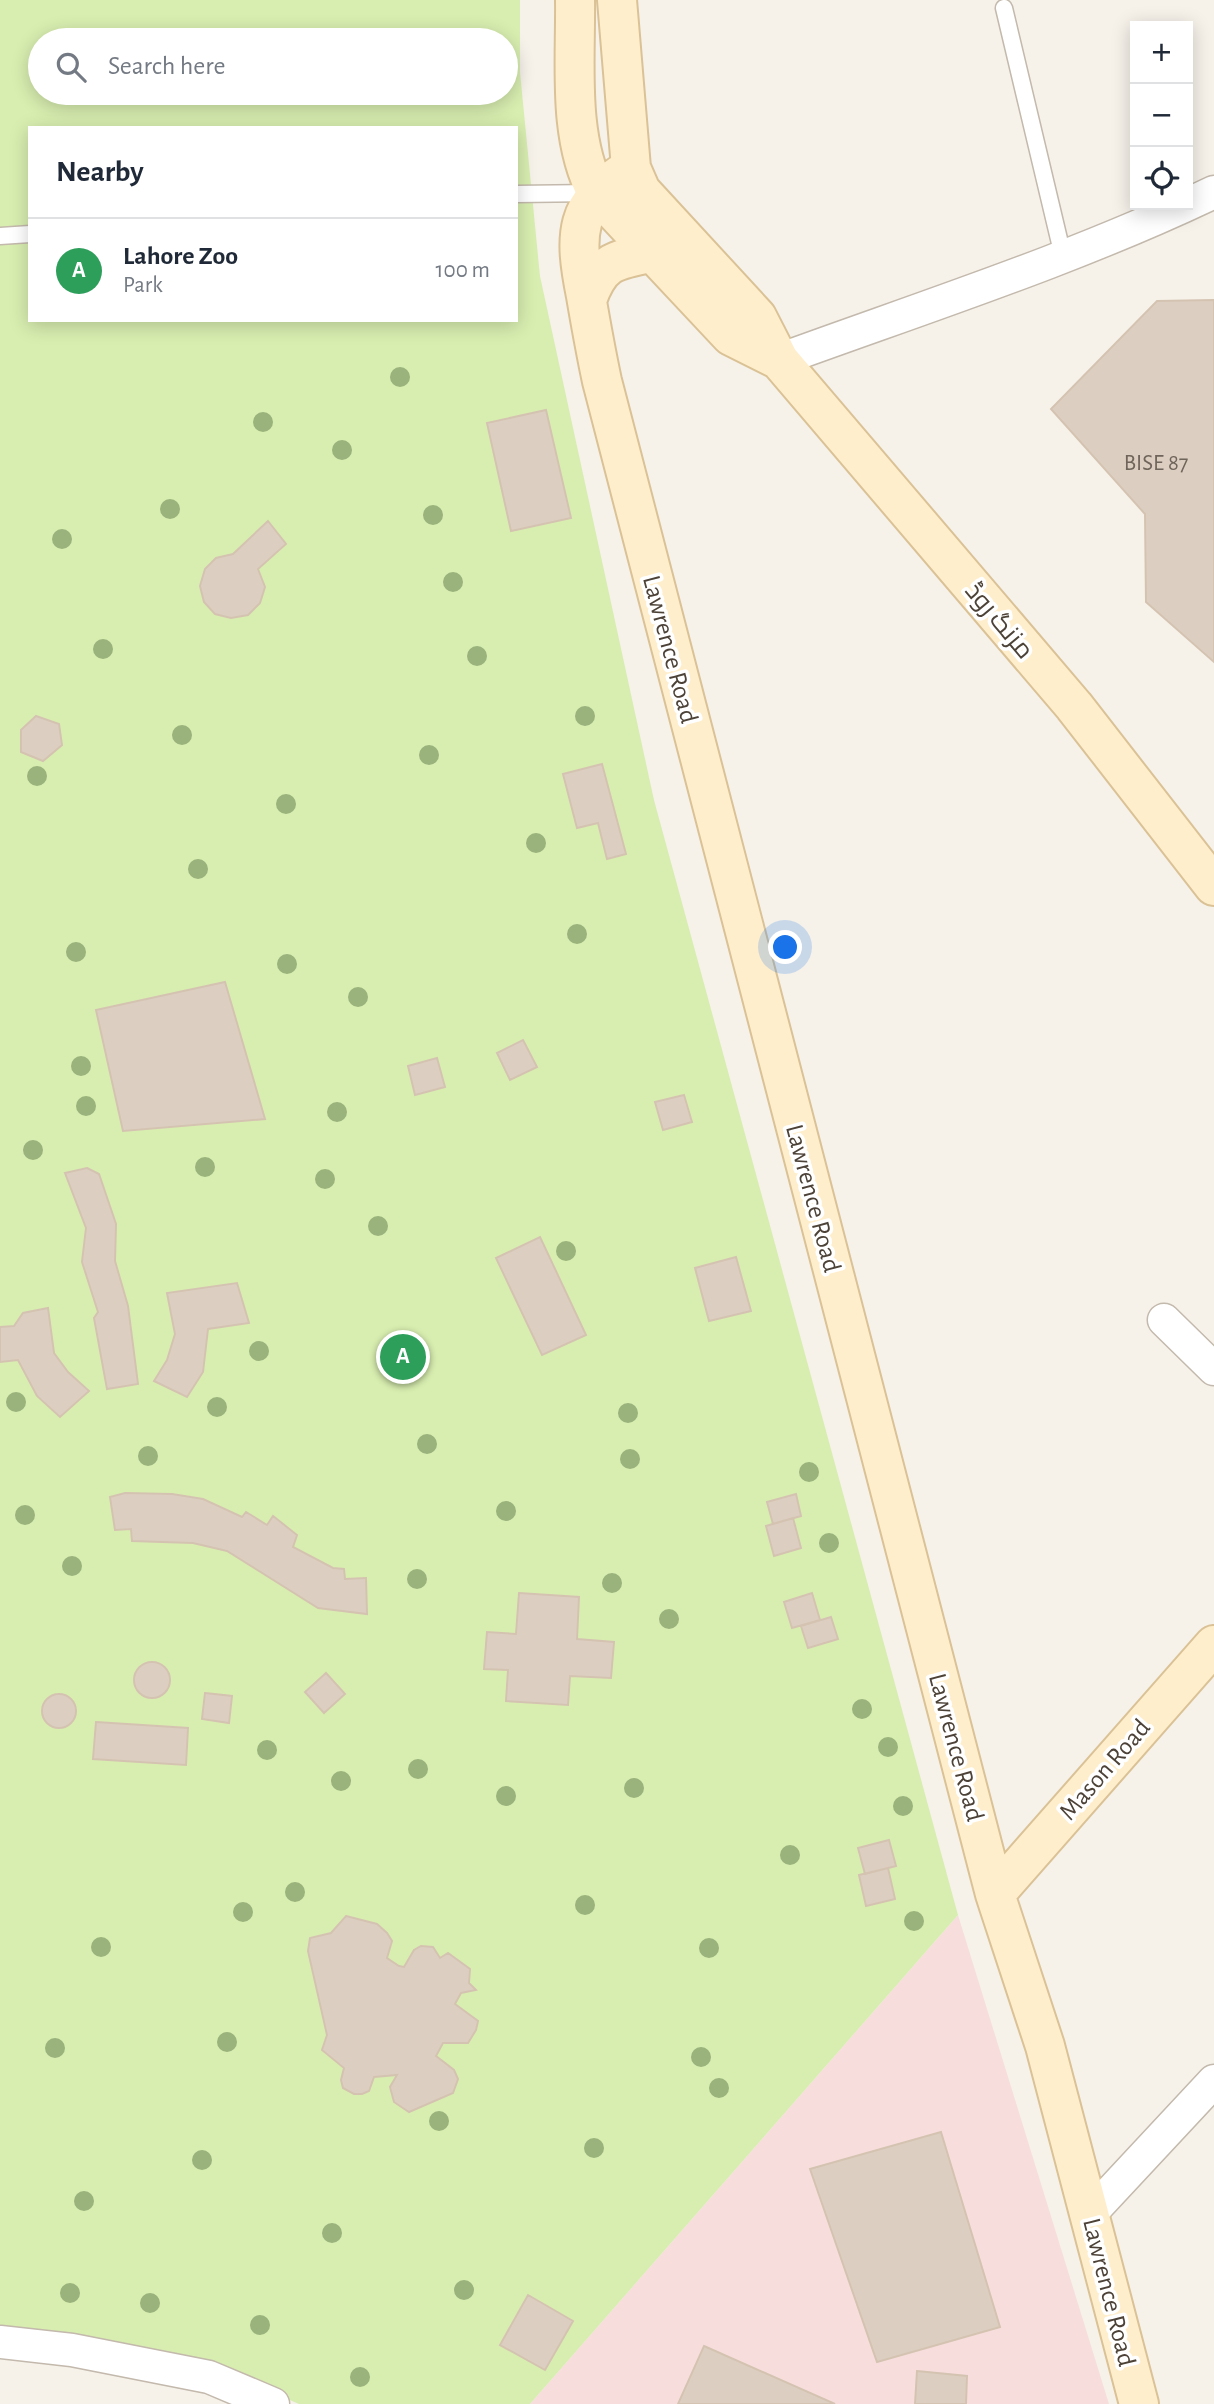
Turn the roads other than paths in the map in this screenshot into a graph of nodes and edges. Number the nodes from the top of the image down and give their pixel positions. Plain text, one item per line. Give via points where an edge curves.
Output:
1 (575, 0) edge
2 (617, 0) edge
3 (1004, 8) dead end
4 (631, 168) junction
5 (1214, 192) edge
6 (597, 193) junction
7 (518, 194) edge
8 (28, 234) edge
9 (0, 236) edge
10 (650, 253) junction
11 (1063, 256) junction
12 (587, 300) junction
13 (779, 360) junction
14 (1214, 886) edge
15 (1164, 1320) dead end
16 (1214, 1369) edge
17 (1214, 1645) edge
18 (995, 1894) junction
19 (1214, 2081) edge
20 (1090, 2214) junction
21 (0, 2342) edge
22 (273, 2404) edge
23 (1139, 2404) edge

1 - 6 main road via 578,119 587,172
2 - 4 main road
3 - 11 lane
4 - 6 main road, Lawrence Road
4 - 13 main road, مزنگ روڈ via 642,191 757,317
5 - 11 street
6 - 7 lane
6 - 10 main road, مزنگ روڈ
6 - 12 main road, Lawrence Road via 579,229
8 - 9 lane
10 - 12 main road via 611,262 593,282
10 - 13 main road, مزنگ روڈ via 730,336
11 - 13 street
12 - 18 main road, Lawrence Road via 601,381
13 - 14 main road, مزنگ روڈ via 1074,706
15 - 16 street
17 - 18 main road, Mason Road
18 - 20 main road, Lawrence Road via 1045,2046
19 - 20 street
20 - 23 main road, Lawrence Road
21 - 22 street via 72,2350 209,2377

